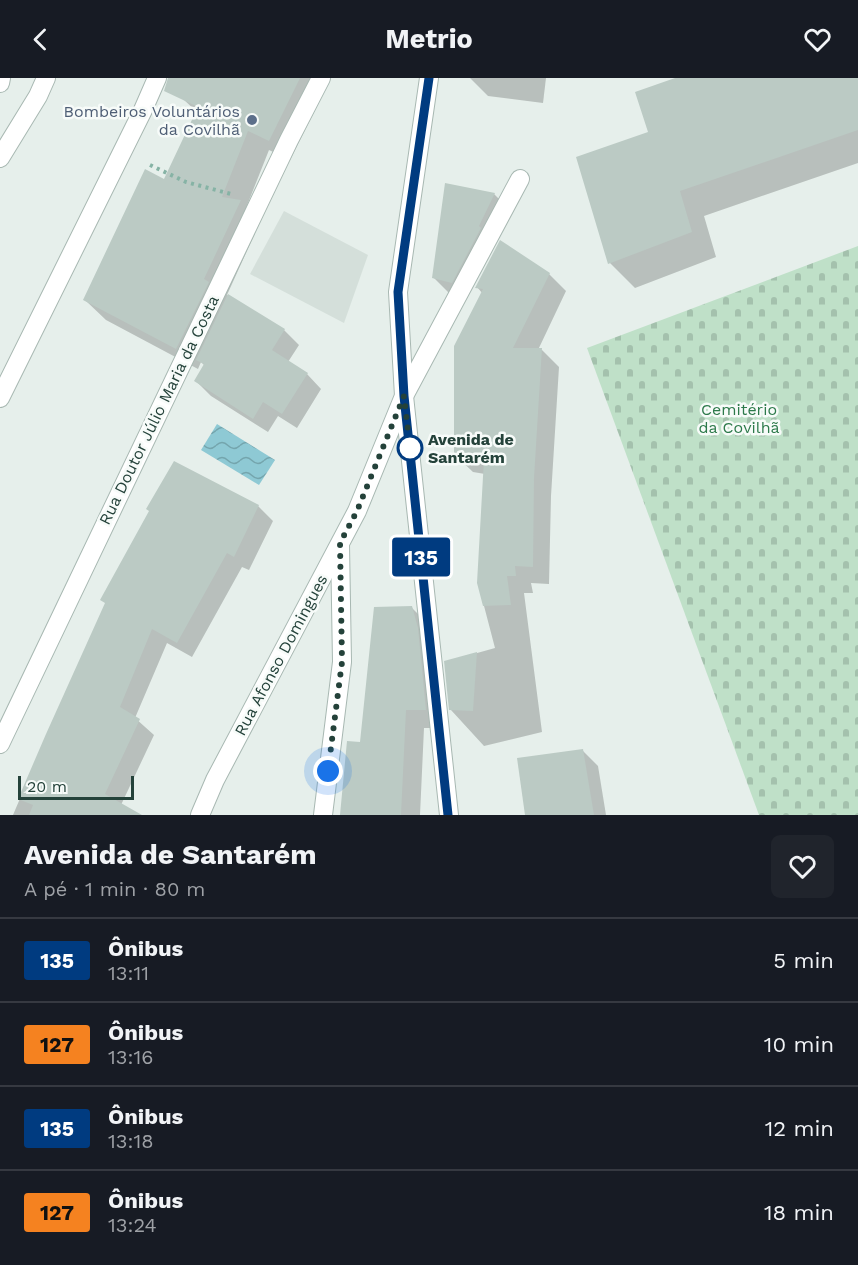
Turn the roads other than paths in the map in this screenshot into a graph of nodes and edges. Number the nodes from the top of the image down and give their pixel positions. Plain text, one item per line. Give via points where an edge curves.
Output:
1 (1, 78) edge
2 (46, 78) edge
3 (157, 78) edge
4 (321, 78) edge
5 (429, 78) edge
6 (0, 83) edge
7 (0, 145) edge
8 (0, 159) edge
9 (520, 179) dead end
10 (404, 396) junction
11 (0, 398) edge
12 (340, 543) junction
13 (0, 744) edge
14 (200, 815) edge
15 (323, 815) edge
16 (448, 815) edge

1 - 6 street
2 - 8 street
3 - 11 street
4 - 13 street, Rua Doutor Júlio Maria da Costa
5 - 10 street via 398,292
7 - 8 street
9 - 10 street
10 - 12 street, Rua Afonso Domingues
10 - 16 street
12 - 14 street, Rua Afonso Domingues
12 - 15 street via 342,662

